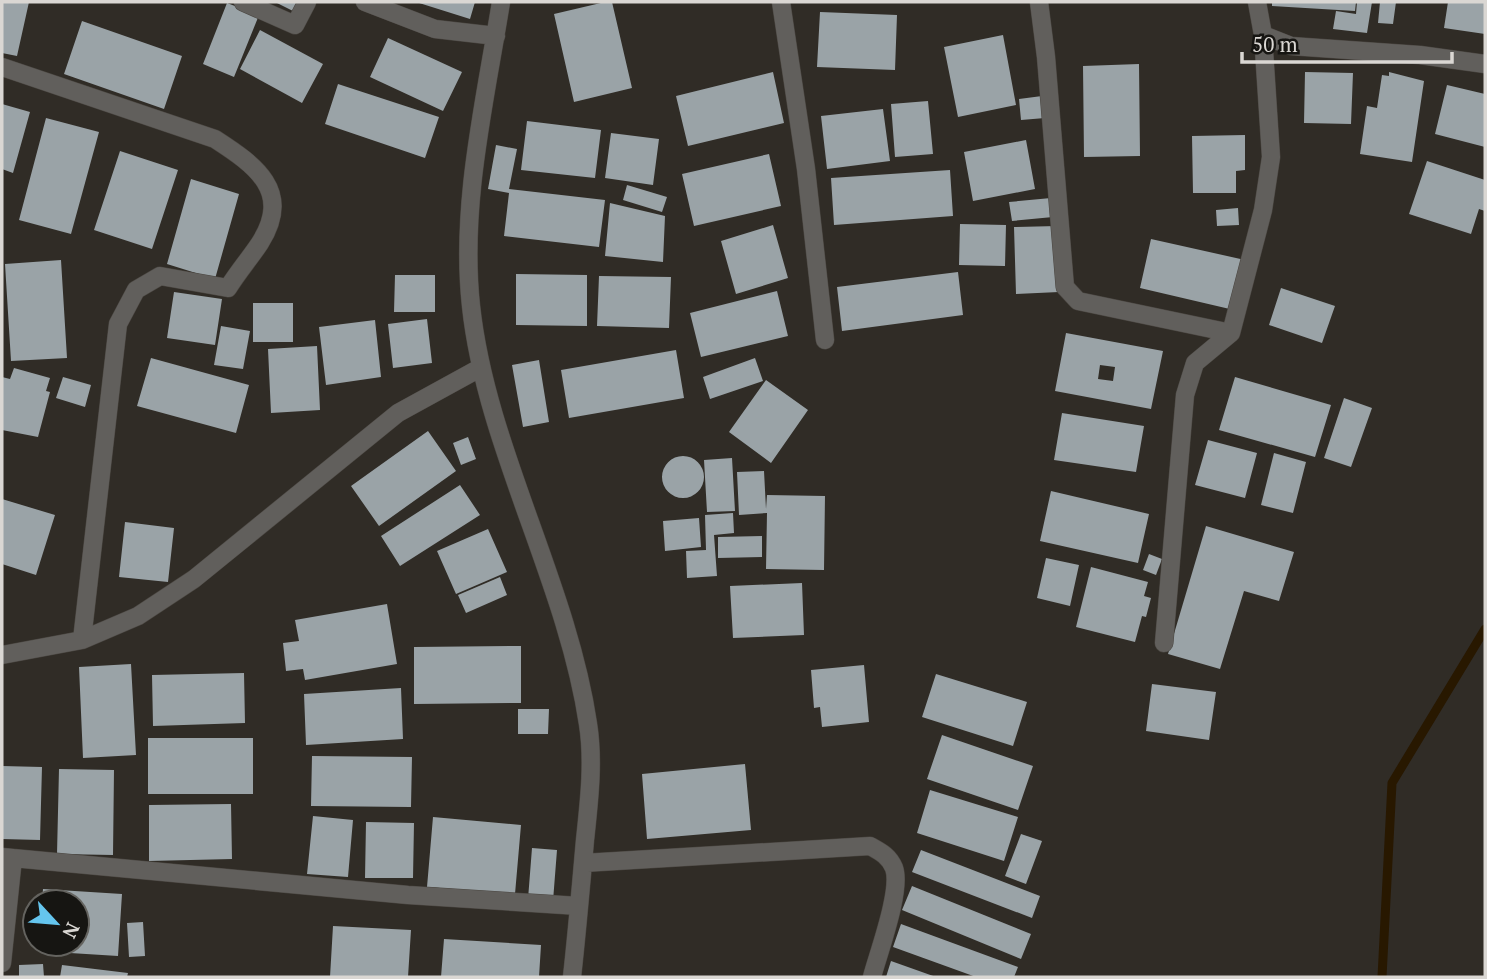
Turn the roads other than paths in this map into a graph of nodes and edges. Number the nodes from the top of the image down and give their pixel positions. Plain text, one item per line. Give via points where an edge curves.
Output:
1 (243, 2) edge
2 (307, 2) edge
3 (365, 2) edge
4 (501, 2) edge
5 (781, 2) edge
6 (1039, 2) edge
7 (1257, 2) edge
8 (1263, 35) junction
9 (496, 36) junction
10 (1485, 64) edge
11 (2, 67) edge
12 (1231, 333) junction
13 (825, 340) dead end
14 (480, 368) junction
15 (82, 640) junction
16 (1164, 643) dead end
17 (2, 655) edge
18 (7, 857) edge
19 (583, 863) junction
20 (579, 906) junction
21 (2, 963) edge
22 (572, 977) edge
23 (872, 977) edge

1 - 2 street via 295,25
3 - 9 street via 435,29
4 - 9 street
5 - 13 street
6 - 12 street via 1065,287 1078,301
7 - 8 street
8 - 10 street via 1291,46
8 - 12 street via 1271,157 1263,210
9 - 14 street via 466,248
11 - 15 street via 215,139 245,159 270,186 268,225 228,288 160,276 136,290 118,324
12 - 16 street via 1195,363 1185,395
14 - 15 street via 398,412 194,579 138,616
14 - 19 street via 574,653 588,725 591,776
15 - 17 street
18 - 20 street via 408,895
18 - 21 street
19 - 20 street
19 - 23 street via 870,846 885,854 895,870 893,897
20 - 22 street

